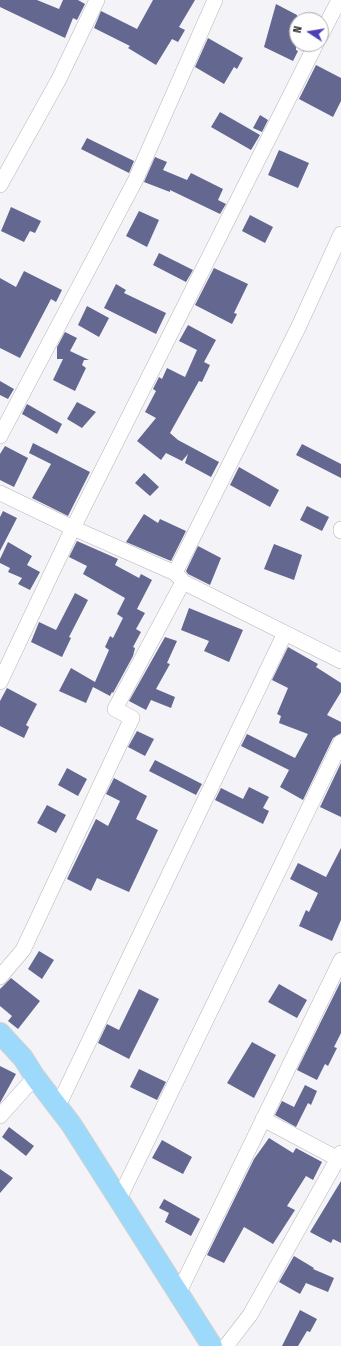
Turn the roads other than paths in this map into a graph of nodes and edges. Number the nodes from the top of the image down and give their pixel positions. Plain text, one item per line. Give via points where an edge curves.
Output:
1 (98, 0) edge
2 (215, 0) edge
3 (339, 0) edge
4 (329, 19) edge
5 (312, 52) edge
6 (0, 185) edge
7 (341, 234) edge
8 (0, 436) edge
9 (0, 493) edge
10 (73, 528) junction
11 (179, 577) junction
12 (285, 634) junction
13 (341, 661) edge
14 (0, 682) edge
15 (341, 742) edge
16 (341, 960) edge
17 (0, 977) edge
18 (0, 1033) edge
19 (35, 1077) junction
20 (58, 1106) junction
21 (0, 1116) edge
22 (263, 1119) junction
23 (340, 1156) edge
24 (119, 1199) junction
25 (178, 1294) junction
26 (212, 1346) edge
27 (226, 1346) edge

1 - 6 street via 59,80
2 - 8 street via 135,181
3 - 4 street
5 - 10 street
7 - 11 street
9 - 10 street
10 - 11 street
10 - 14 street
11 - 12 street
11 - 17 street via 115,709 132,718 23,950
12 - 13 street
12 - 20 street
15 - 24 street
16 - 22 street
18 - 19 main road via 23,1058
19 - 20 main road
19 - 21 street
20 - 24 main road
22 - 23 street
22 - 25 street
23 - 27 street via 250,1315
24 - 25 main road
25 - 26 main road

